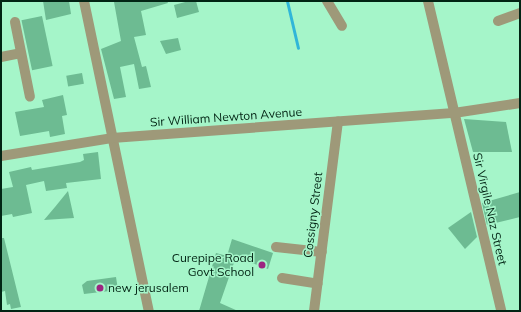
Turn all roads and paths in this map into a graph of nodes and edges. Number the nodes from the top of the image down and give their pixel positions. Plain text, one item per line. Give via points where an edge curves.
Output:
1 (84, 1) edge
2 (327, 1) edge
3 (428, 1) edge
4 (520, 14) edge
5 (498, 21) dead end
6 (15, 22) dead end
7 (342, 26) dead end
8 (21, 53) junction
9 (1, 57) edge
10 (30, 97) dead end
11 (520, 103) edge
12 (454, 113) junction
13 (338, 122) junction
14 (112, 138) junction
15 (1, 156) edge
16 (276, 247) dead end
17 (322, 252) junction
18 (282, 278) dead end
19 (318, 284) junction
20 (149, 311) edge
21 (314, 311) edge
22 (501, 311) edge

1 - 14 street
2 - 7 street
3 - 12 street, Sir Virgile Naz Street
4 - 5 street
6 - 8 street
8 - 9 street
8 - 10 street
11 - 12 street, Sir William Newton Avenue
12 - 13 street, Sir William Newton Avenue
12 - 22 street, Sir Virgile Naz Street
13 - 14 street, Sir William Newton Avenue
13 - 17 street, Cossigny Street
14 - 15 street, Sir William Newton Avenue
14 - 20 street
16 - 17 street
17 - 19 street, Cossigny Street
18 - 19 street
19 - 21 street, Cossigny Street

